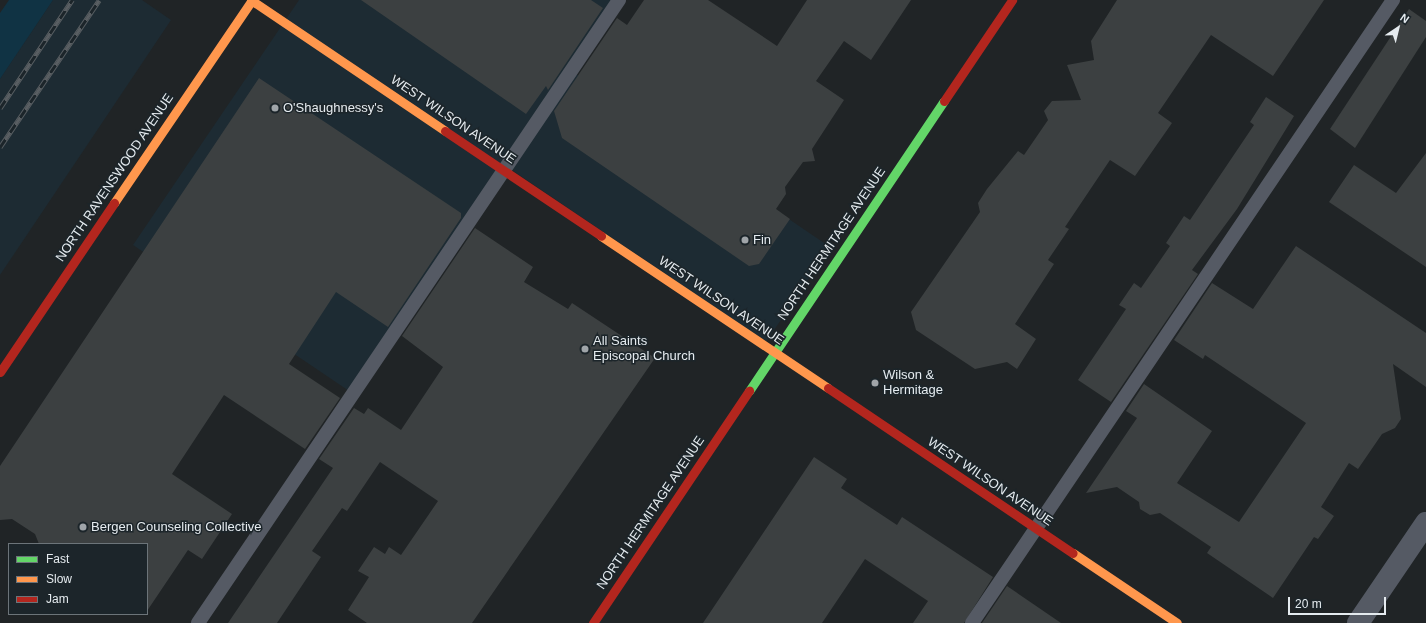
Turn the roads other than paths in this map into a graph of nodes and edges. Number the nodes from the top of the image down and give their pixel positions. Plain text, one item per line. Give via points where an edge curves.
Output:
1 (252, 0) edge
2 (619, 0) edge
3 (1012, 0) edge
4 (1393, 0) edge
5 (504, 170) junction
6 (775, 352) junction
7 (0, 372) edge
8 (1426, 523) edge
9 (1036, 528) junction
10 (198, 623) edge
11 (593, 623) edge
12 (972, 623) edge
13 (1177, 623) edge
14 (1358, 623) edge

1 - 5 street, WEST WILSON AVENUE
1 - 7 street, NORTH RAVENSWOOD AVENUE
2 - 5 lane
3 - 6 street, NORTH HERMITAGE AVENUE
4 - 9 lane
5 - 6 street, WEST WILSON AVENUE
5 - 10 lane
6 - 9 street, WEST WILSON AVENUE
6 - 11 street, NORTH HERMITAGE AVENUE
8 - 14 street
9 - 12 lane
9 - 13 street, WEST WILSON AVENUE

